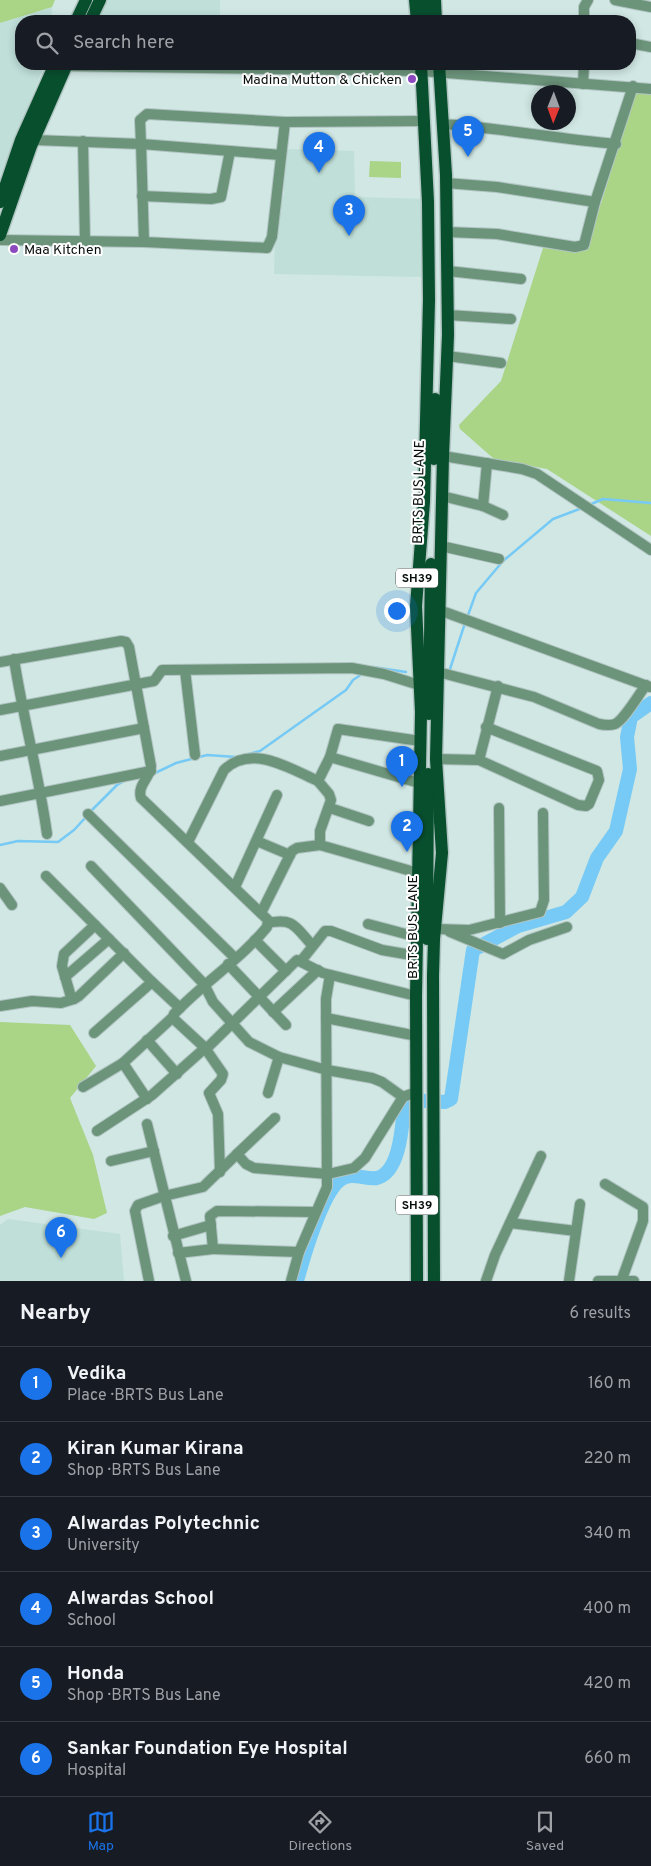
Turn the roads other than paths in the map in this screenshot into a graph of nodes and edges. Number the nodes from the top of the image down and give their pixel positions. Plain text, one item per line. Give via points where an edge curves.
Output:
1 (86, 0) edge
2 (100, 0) edge
3 (415, 0) edge
4 (426, 0) edge
5 (435, 0) edge
6 (615, 0) edge
7 (584, 1) edge
8 (651, 6) edge
9 (79, 15) edge
10 (93, 15) edge
11 (416, 15) edge
12 (427, 15) edge
13 (436, 15) edge
14 (583, 15) edge
15 (636, 44) edge
16 (651, 48) edge
17 (61, 70) edge
18 (430, 70) edge
19 (430, 70) edge
20 (430, 70) edge
21 (449, 70) edge
22 (584, 70) edge
23 (583, 84) junction
24 (633, 86) junction
25 (651, 89) edge
26 (425, 121) junction
27 (285, 122) junction
28 (443, 124) junction
29 (83, 141) junction
30 (29, 142) junction
31 (141, 144) junction
32 (616, 144) junction
33 (230, 151) junction
34 (281, 155) junction
35 (446, 183) junction
36 (142, 196) junction
37 (0, 202) edge
38 (595, 202) junction
39 (447, 232) junction
40 (0, 235) edge
41 (0, 240) edge
42 (85, 241) junction
43 (144, 242) junction
44 (448, 271) junction
45 (521, 279) dead end
46 (448, 316) junction
47 (511, 319) dead end
48 (447, 356) junction
49 (501, 363) dead end
50 (443, 456) junction
51 (487, 463) junction
52 (442, 496) junction
53 (483, 506) junction
54 (503, 515) dead end
55 (440, 546) junction
56 (651, 550) edge
57 (499, 560) dead end
58 (439, 610) junction
59 (14, 659) junction
60 (0, 662) edge
61 (185, 670) junction
62 (438, 672) junction
63 (136, 683) junction
64 (419, 686) junction
65 (498, 686) junction
66 (648, 687) edge
67 (21, 707) junction
68 (0, 710) edge
69 (486, 727) junction
70 (144, 728) junction
71 (420, 741) junction
72 (33, 750) junction
73 (195, 755) dead end
74 (0, 756) edge
75 (330, 757) junction
76 (436, 759) junction
77 (478, 760) junction
78 (149, 774) junction
79 (318, 782) junction
80 (419, 784) junction
81 (41, 792) junction
82 (277, 795) dead end
83 (0, 801) edge
84 (330, 808) junction
85 (500, 808) dead end
86 (544, 813) dead end
87 (88, 814) dead end
88 (369, 821) dead end
89 (47, 834) dead end
90 (188, 842) junction
91 (259, 842) dead end
92 (320, 845) junction
93 (290, 855) junction
94 (92, 866) dead end
95 (418, 873) junction
96 (46, 876) dead end
97 (0, 888) edge
98 (235, 888) junction
99 (12, 905) dead end
100 (261, 913) junction
101 (268, 923) junction
102 (500, 923) junction
103 (368, 924) dead end
104 (95, 925) junction
105 (567, 927) dead end
106 (439, 929) junction
107 (417, 937) junction
108 (109, 939) junction
109 (255, 940) junction
110 (312, 945) junction
111 (124, 953) junction
112 (417, 956) junction
113 (232, 961) junction
114 (301, 961) junction
115 (318, 970) junction
116 (286, 971) junction
117 (330, 975) junction
118 (65, 977) junction
119 (152, 982) junction
120 (204, 984) junction
121 (416, 996) junction
122 (258, 997) junction
123 (74, 999) junction
124 (0, 1006) edge
125 (180, 1008) junction
126 (273, 1012) junction
127 (173, 1017) junction
128 (326, 1018) junction
129 (231, 1023) junction
130 (286, 1025) dead end
131 (94, 1033) dead end
132 (417, 1036) junction
133 (147, 1040) junction
134 (205, 1048) junction
135 (279, 1057) junction
136 (123, 1063) junction
137 (328, 1070) junction
138 (177, 1074) junction
139 (83, 1087) dead end
140 (422, 1092) junction
141 (268, 1093) dead end
142 (403, 1097) junction
143 (147, 1099) junction
144 (275, 1118) dead end
145 (147, 1124) dead end
146 (425, 1129) junction
147 (97, 1131) dead end
148 (154, 1151) junction
149 (237, 1154) junction
150 (541, 1156) dead end
151 (111, 1161) dead end
152 (220, 1172) junction
153 (328, 1174) junction
154 (605, 1184) dead end
155 (164, 1196) junction
156 (580, 1204) dead end
157 (316, 1212) junction
158 (510, 1223) junction
159 (211, 1225) junction
160 (576, 1231) junction
161 (173, 1236) junction
162 (213, 1249) junction
163 (299, 1252) junction
164 (178, 1253) junction
165 (622, 1279) junction
166 (149, 1281) edge
167 (186, 1281) edge
168 (291, 1281) edge
169 (417, 1281) edge
170 (426, 1281) edge
171 (434, 1281) edge
172 (486, 1281) edge
173 (569, 1281) edge
174 (598, 1281) edge
175 (610, 1281) edge
176 (634, 1281) edge

1 - 9 main road
2 - 10 main road
3 - 11 main road
4 - 12 main road
5 - 13 main road
6 - 8 street
7 - 14 street
15 - 16 street
17 - 30 main road
18 - 26 main road, SH39
19 - 28 main road, SH39
20 - 140 main road, BRTS BUS LANE via 436,224 435,423
21 - 23 street
22 - 23 street
23 - 24 street
24 - 25 street
24 - 32 street
26 - 27 street
26 - 64 main road, SH39 via 429,300 424,502 416,606
27 - 31 street via 147,114 140,120
27 - 34 street
28 - 32 street via 495,127
28 - 35 main road, SH39
29 - 30 street
29 - 31 street
29 - 42 street
30 - 37 main road
30 - 40 main road
31 - 33 street
31 - 36 street
32 - 38 street
33 - 34 street
33 - 36 street via 221,196 211,199
34 - 43 street via 272,237 267,248
35 - 38 street
35 - 39 main road, SH39
36 - 43 street
38 - 39 street via 586,240 580,247 497,234
39 - 44 main road, SH39
41 - 42 street
42 - 43 street
44 - 45 street
44 - 46 main road, SH39
46 - 47 street
46 - 48 main road, SH39
48 - 49 street
48 - 50 main road, SH39
50 - 51 street
50 - 52 main road, SH39
51 - 53 street
51 - 56 street via 537,474
52 - 53 street
52 - 55 main road, SH39
53 - 54 street
55 - 57 street
55 - 58 main road, SH39
58 - 62 main road, SH39
58 - 66 street
59 - 60 street
59 - 63 street via 121,641 126,642 129,648
59 - 67 street
61 - 63 street via 162,670 154,681
61 - 64 street via 368,671
61 - 73 street
62 - 65 street
62 - 76 main road, SH39
63 - 67 street
63 - 70 street
64 - 71 main road, SH39
65 - 66 street via 607,725 621,719
65 - 69 street
67 - 68 street
67 - 72 street
69 - 77 street
69 - 77 street via 597,771 599,780 589,804 582,807
70 - 72 street
70 - 78 street
71 - 75 street via 338,729
71 - 80 main road, SH39
72 - 74 street
72 - 81 street
75 - 79 street
75 - 80 street
76 - 77 street
76 - 106 main road, SH39 via 442,852
78 - 81 street
78 - 90 street via 139,792 141,798
79 - 84 street via 329,794
79 - 90 street via 265,759 233,764 224,770
80 - 95 main road, SH39
81 - 83 street
81 - 89 street
82 - 98 street
84 - 88 street
84 - 92 street via 320,831
85 - 102 street
86 - 102 street via 543,907 535,914
87 - 113 street
90 - 98 street
91 - 93 street
92 - 93 street via 297,848
92 - 95 street
93 - 100 street
94 - 120 street
95 - 107 main road, SH39
96 - 104 street
97 - 99 street
98 - 100 street
100 - 101 street
101 - 109 street
101 - 110 street via 290,922
102 - 106 street via 469,930
103 - 107 street
104 - 108 street
104 - 118 street via 64,954 62,966
105 - 106 street via 500,954
106 - 140 main road, SH39
107 - 112 main road, SH39
108 - 111 street
108 - 118 street
109 - 113 street
109 - 116 street
110 - 112 street via 325,931 331,930 382,950
110 - 114 street
111 - 119 street
111 - 123 street
112 - 121 main road, SH39
113 - 120 street
113 - 122 street
114 - 115 street
114 - 116 street via 294,962
115 - 117 street
115 - 126 street
116 - 122 street
117 - 121 street
117 - 128 street
118 - 123 street
119 - 125 street
119 - 131 street
120 - 125 street
120 - 129 street via 213,1002
121 - 132 main road, SH39
122 - 126 street
122 - 129 street
123 - 124 street via 61,1003 32,1000
125 - 127 street
126 - 130 street
127 - 133 street
127 - 134 street
128 - 132 street
128 - 137 street
129 - 134 street
129 - 135 street via 249,1042
132 - 140 main road, SH39
133 - 136 street
133 - 138 street
134 - 138 street
134 - 152 street via 223,1074 209,1093 218,1114
135 - 137 street
135 - 141 street
136 - 139 street
136 - 143 street
137 - 142 street via 372,1078
137 - 153 street
138 - 143 street
140 - 142 street
140 - 146 main road, SH39
140 - 146 main road, SH39
142 - 153 street via 361,1163 354,1168
143 - 147 street
144 - 149 street
145 - 148 street
146 - 169 main road, SH39
146 - 170 main road
146 - 171 main road, SH39
148 - 151 street
148 - 155 street
149 - 152 street
149 - 153 street via 254,1168
150 - 158 street
152 - 155 street via 197,1190
153 - 157 street via 327,1187
154 - 165 street via 644,1207 643,1221
155 - 161 street
155 - 166 street via 135,1207
156 - 160 street
157 - 159 street via 217,1211 210,1216
157 - 163 street
158 - 160 street
158 - 172 street
159 - 161 street
159 - 162 street
160 - 173 street
161 - 164 street
162 - 163 street
162 - 164 street
163 - 168 street
164 - 167 street
165 - 175 street
165 - 176 street
174 - 175 street

